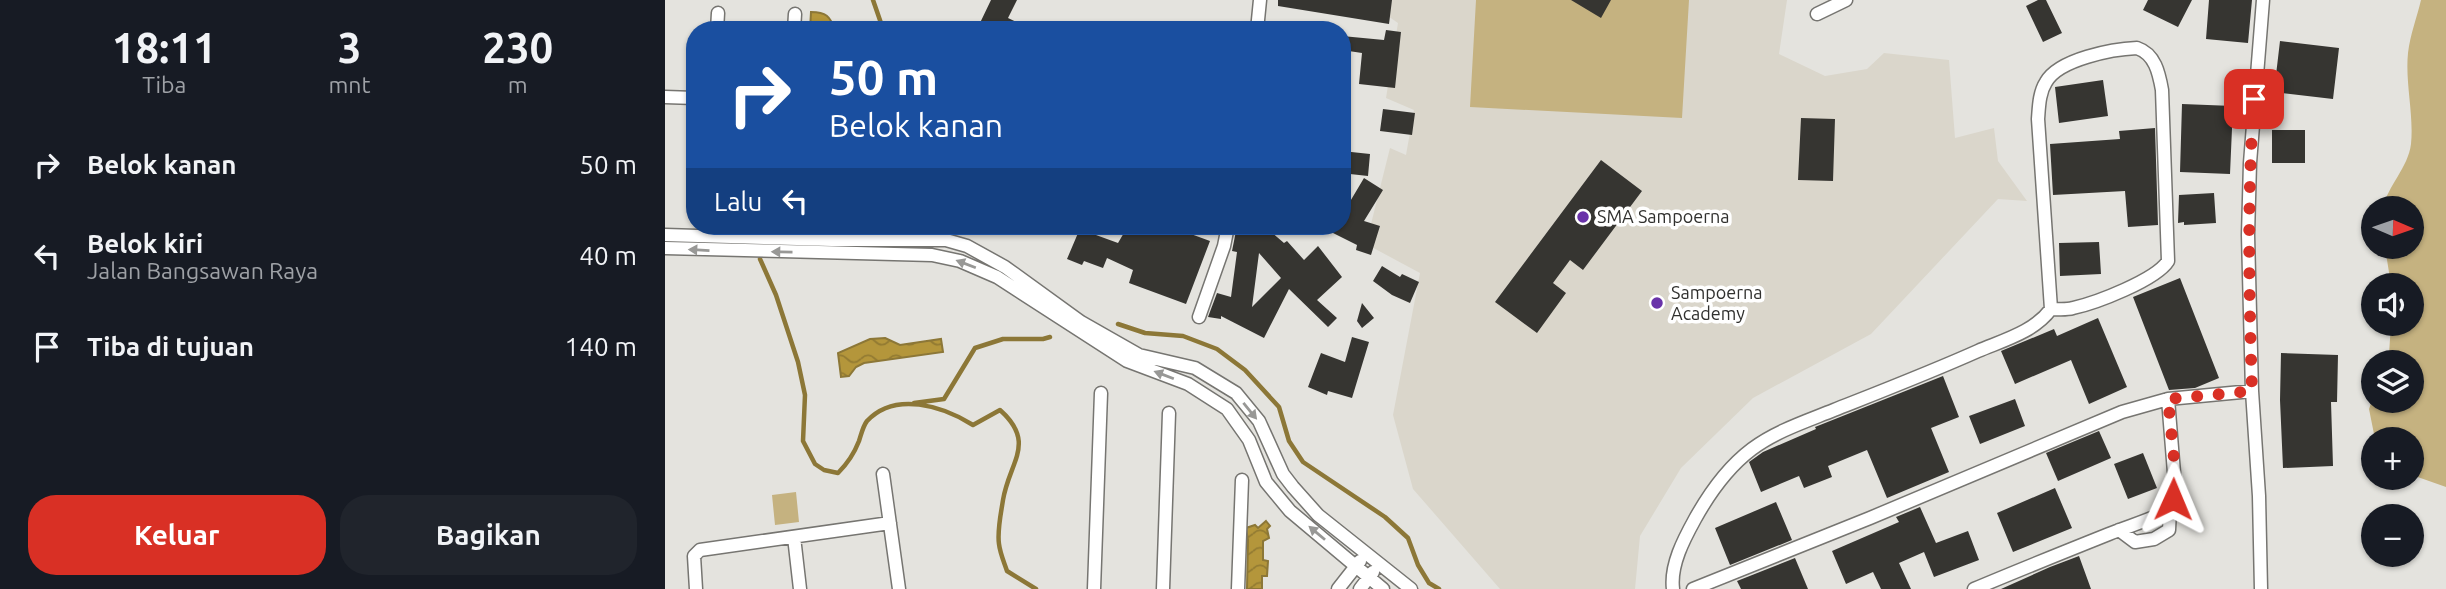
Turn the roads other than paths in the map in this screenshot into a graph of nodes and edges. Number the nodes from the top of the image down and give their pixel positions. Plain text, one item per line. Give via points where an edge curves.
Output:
1 (1260, 0) edge
2 (1846, 0) edge
3 (2263, 0) edge
4 (718, 13) dead end
5 (795, 15) dead end
6 (1817, 15) dead end
7 (718, 21) edge
8 (795, 21) edge
9 (1258, 21) edge
10 (665, 97) edge
11 (686, 98) edge
12 (665, 235) edge
13 (1226, 235) edge
14 (733, 245) junction
15 (831, 246) junction
16 (665, 248) edge
17 (2051, 309) junction
18 (1199, 317) dead end
19 (2252, 391) junction
20 (1101, 393) dead end
21 (2168, 399) junction
22 (1169, 413) dead end
23 (883, 474) dead end
24 (1242, 480) dead end
25 (2170, 510) junction
26 (890, 523) junction
27 (2119, 530) junction
28 (794, 537) junction
29 (1366, 552) junction
30 (1380, 564) junction
31 (1356, 566) junction
32 (1369, 577) junction
33 (696, 589) edge
34 (800, 589) edge
35 (899, 589) edge
36 (1094, 589) edge
37 (1163, 589) edge
38 (1238, 589) edge
39 (1338, 589) edge
40 (1360, 589) edge
41 (1383, 589) edge
42 (1411, 589) edge
43 (1673, 589) edge
44 (1693, 589) edge
45 (1974, 589) edge
46 (2261, 589) edge

1 - 9 street
2 - 6 street
3 - 19 street via 2249,163
4 - 7 street
5 - 8 street
10 - 11 street
12 - 14 street
13 - 18 street
14 - 15 street
14 -> 16 street
15 -> 29 street via 946,240 967,246 1005,267 1080,322 1139,355 1195,368 1236,393 1259,421 1293,487 1318,515
31 -> 15 street via 1290,511 1266,482 1249,440 1227,409 1188,384 1127,361 997,277 960,261
17 - 17 street via 2038,119 2042,90 2051,75 2066,65 2137,48 2156,65 2162,90 2168,261 2158,273 2103,298 2073,308
17 - 43 street via 2025,331 1754,447 1723,477 1695,518 1678,556
19 - 21 street
19 - 46 street
20 - 36 street
21 - 25 street via 2175,485
21 - 44 street via 2099,421
22 - 37 street
23 - 26 street
24 - 38 street
25 - 27 street
25 - 27 street via 2169,530 2154,539 2135,542
26 - 28 street
26 - 35 street
27 - 45 street
28 - 33 street via 699,550 694,556
28 - 34 street
29 - 30 street
29 - 31 street
30 - 32 street
30 - 42 street
31 - 32 street
31 - 39 street
32 - 40 street
32 - 41 street

